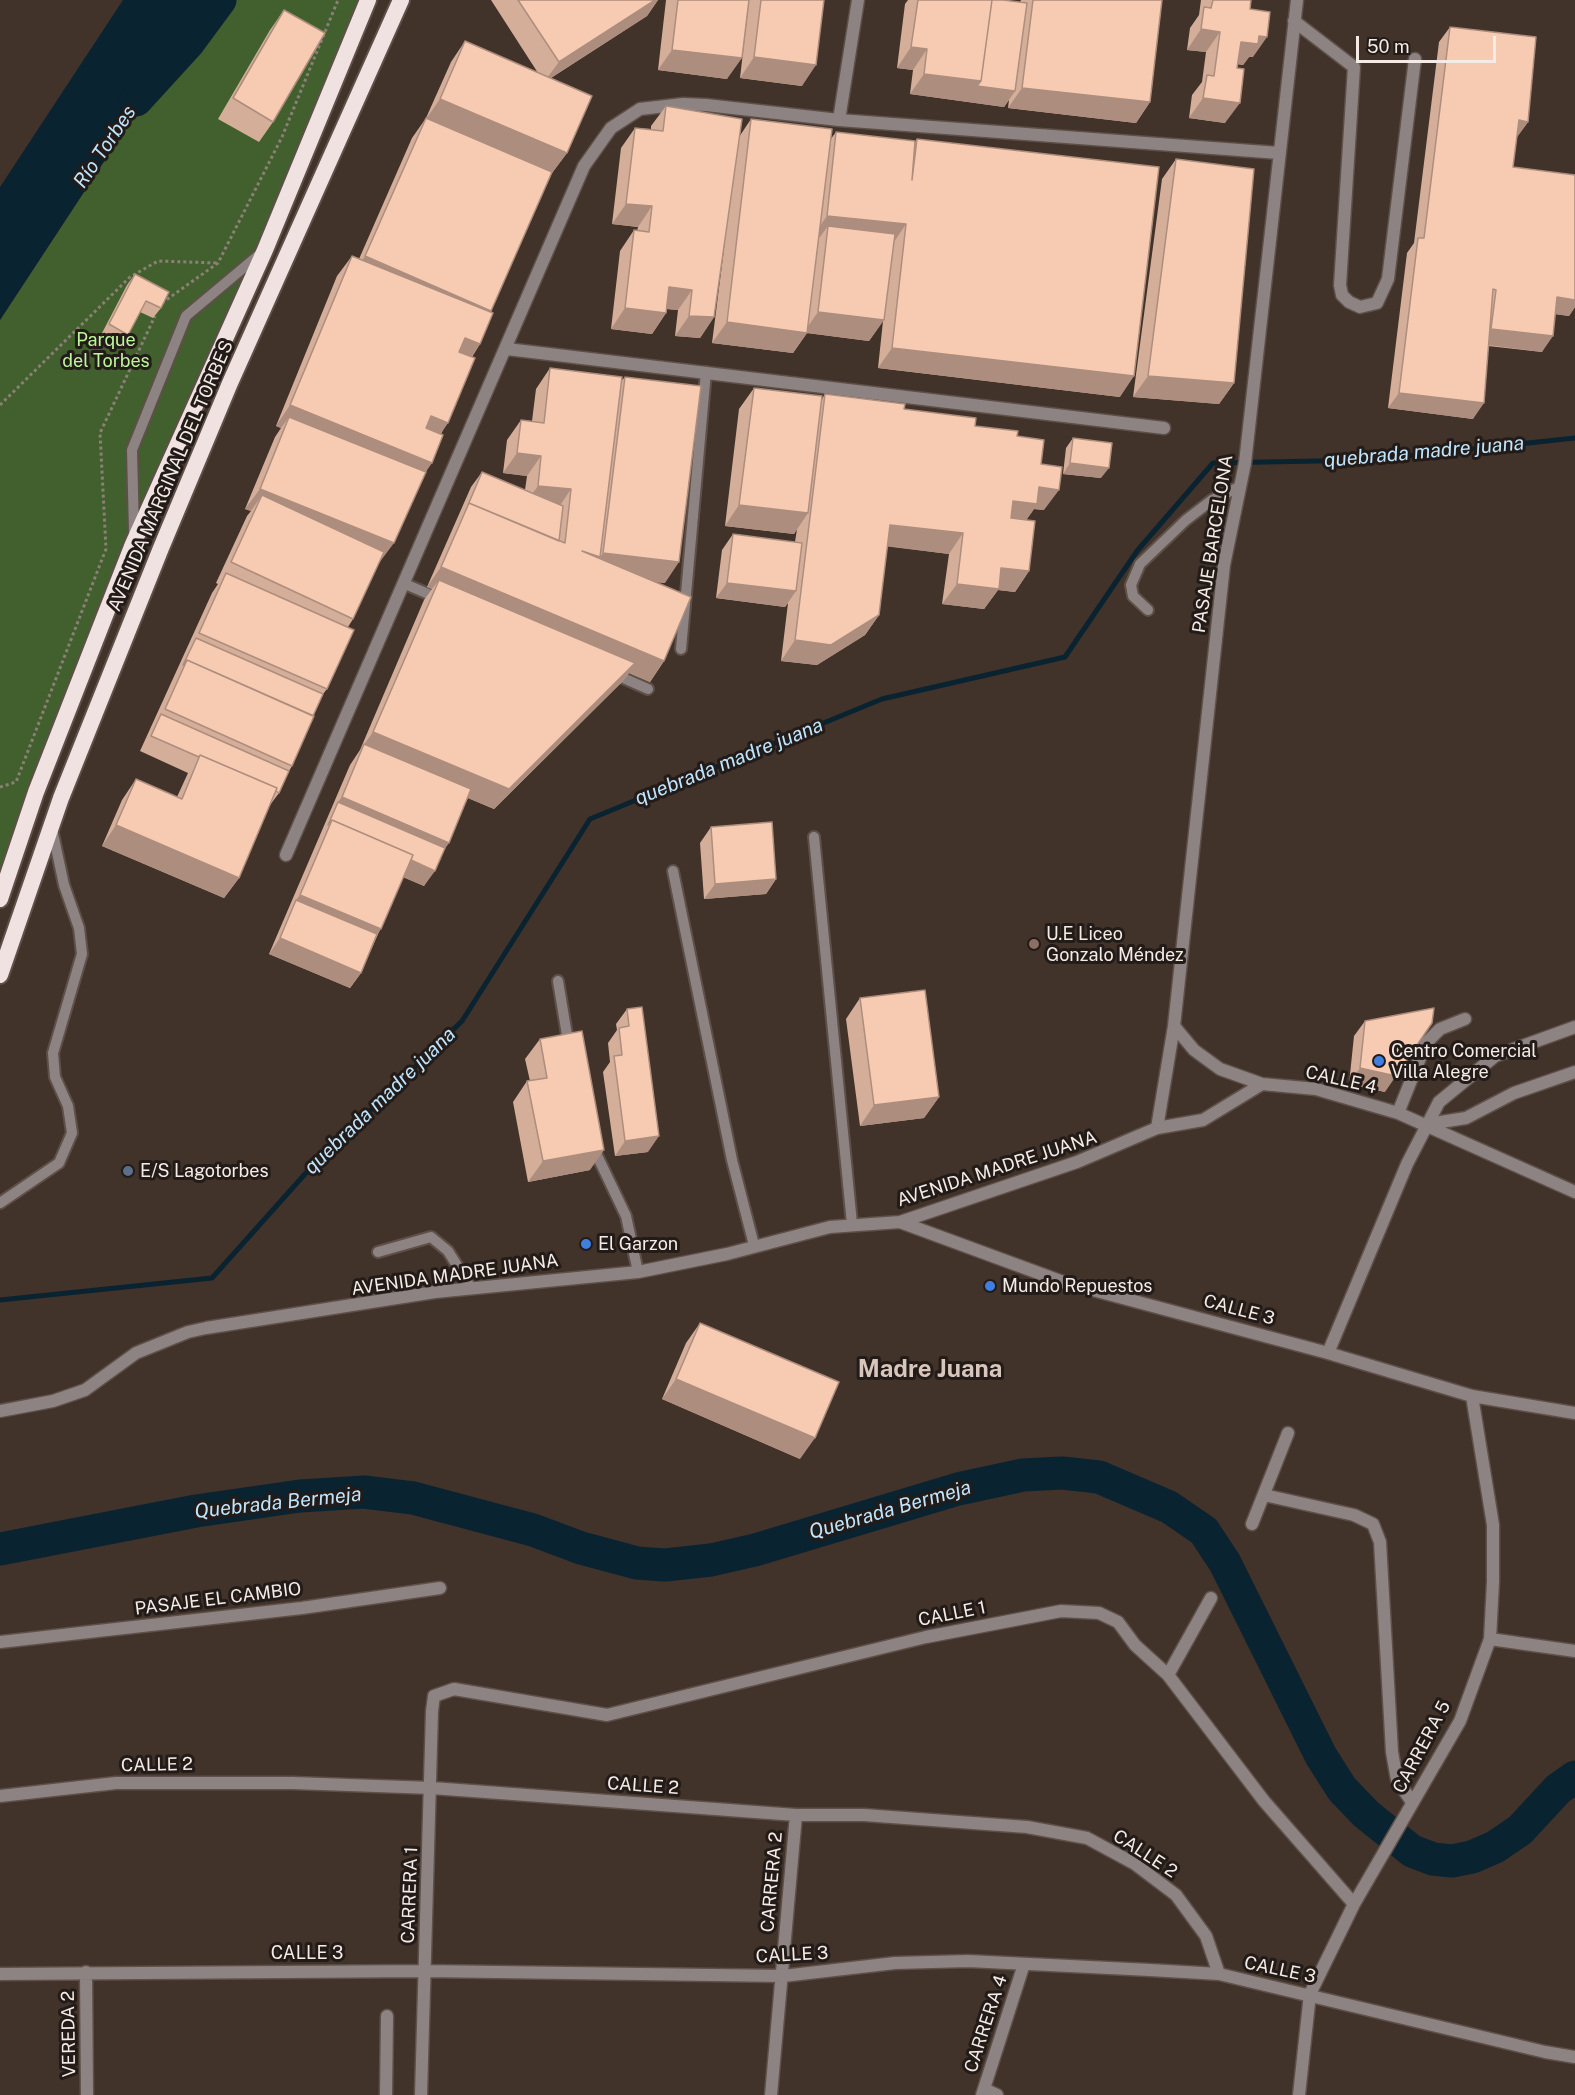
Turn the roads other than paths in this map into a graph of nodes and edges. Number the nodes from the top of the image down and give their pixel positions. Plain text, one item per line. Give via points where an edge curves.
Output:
1 (368, 0) edge
2 (401, 0) edge
3 (858, 0) edge
4 (1297, 0) edge
5 (1294, 21) junction
6 (1415, 59) dead end
7 (839, 120) junction
8 (1279, 153) junction
9 (265, 250) junction
10 (507, 348) junction
11 (706, 372) junction
12 (1164, 428) dead end
13 (1239, 488) junction
14 (133, 544) junction
15 (405, 584) junction
16 (447, 602) edge
17 (1148, 610) dead end
18 (681, 649) dead end
19 (606, 671) edge
20 (648, 689) dead end
21 (51, 825) junction
22 (814, 837) dead end
23 (286, 855) dead end
24 (673, 871) dead end
25 (0, 896) edge
26 (0, 975) edge
27 (558, 981) dead end
28 (1465, 1019) dead end
29 (1174, 1026) junction
30 (1575, 1027) edge
31 (572, 1064) edge
32 (1575, 1072) edge
33 (1262, 1084) junction
34 (1398, 1113) junction
35 (1428, 1124) junction
36 (1157, 1128) junction
37 (588, 1132) edge
38 (1575, 1192) edge
39 (0, 1203) edge
40 (900, 1222) junction
41 (852, 1224) junction
42 (754, 1245) junction
43 (378, 1252) dead end
44 (638, 1272) junction
45 (471, 1288) junction
46 (1328, 1353) junction
47 (1472, 1396) junction
48 (0, 1411) edge
49 (1575, 1413) edge
50 (1288, 1433) dead end
51 (1264, 1495) junction
52 (1252, 1524) dead end
53 (440, 1588) dead end
54 (1211, 1598) dead end
55 (1490, 1639) junction
56 (0, 1642) edge
57 (1575, 1651) edge
58 (1168, 1675) junction
59 (434, 1696) joint
60 (432, 1788) junction
61 (0, 1796) edge
62 (1412, 1802) junction
63 (796, 1815) junction
64 (1354, 1904) junction
65 (1023, 1964) junction
66 (425, 1971) junction
67 (86, 1972) junction
68 (0, 1974) edge
69 (1219, 1974) junction
70 (783, 1976) junction
71 (1310, 1994) junction
72 (387, 2016) dead end
73 (1575, 2057) edge
74 (983, 2092) edge
75 (87, 2095) edge
76 (386, 2095) edge
77 (422, 2095) edge
78 (771, 2095) edge
79 (997, 2095) edge
80 (1299, 2095) edge

1 - 9 highway, AVENIDA MARGINAL DEL TORBES
2 - 21 highway, AVENIDA MARGINAL DEL TORBES via 198,460
3 - 7 street
4 - 5 street, PASAJE BARCELONA
5 - 6 street via 1354,67 1340,285 1342,295 1360,307 1377,303 1388,279
5 - 8 street, PASAJE BARCELONA
7 - 8 street
7 - 10 street via 683,104 640,109 610,128 584,166
8 - 13 street, PASAJE BARCELONA
9 - 14 highway, AVENIDA MARGINAL DEL TORBES
9 - 14 lane via 186,316 132,450
10 - 11 street
10 - 15 street
11 - 12 street
11 - 18 lane
13 - 17 lane via 1212,500 1140,564 1131,585 1133,596
13 - 29 street, PASAJE BARCELONA via 1224,565
14 - 25 highway, AVENIDA MARGINAL DEL TORBES via 36,792
15 - 16 lane
15 - 23 street
19 - 20 lane
21 - 26 highway, AVENIDA MARGINAL DEL TORBES
21 - 39 lane via 82,954 53,1053 55,1077 68,1106 72,1132 59,1163
22 - 41 lane
24 - 42 lane via 732,1160
27 - 31 lane
28 - 34 street via 1440,1029 1426,1043
29 - 33 street, CALLE 4 via 1194,1050 1220,1069
29 - 36 street, PASAJE BARCELONA
30 - 35 street via 1495,1056 1439,1102
32 - 35 street via 1514,1092 1466,1118
33 - 34 street, CALLE 4 via 1316,1089
33 - 36 street, AVENIDA MADRE JUANA via 1203,1120
34 - 35 street, CALLE 4
35 - 38 street, CALLE 4
35 - 46 street via 1407,1164
36 - 40 street, AVENIDA MADRE JUANA via 1077,1162
37 - 44 lane via 626,1216
40 - 41 street, AVENIDA MADRE JUANA
40 - 46 street, CALLE 3 via 1063,1282
41 - 42 street, AVENIDA MADRE JUANA
42 - 44 street, AVENIDA MADRE JUANA
43 - 45 lane via 431,1237 448,1251
44 - 45 street, AVENIDA MADRE JUANA
45 - 48 street, AVENIDA MADRE JUANA via 188,1332 136,1353 85,1390 53,1401
46 - 47 street, CALLE 3
47 - 49 street, CALLE 3
47 - 55 street, CARRERA 5 via 1493,1525
50 - 51 street
51 - 52 street
51 - 62 street via 1354,1515 1373,1524 1380,1542 1392,1752 1398,1780
53 - 56 street, PASAJE EL CAMBIO via 302,1608
54 - 58 street
55 - 57 street
55 - 62 street, CARRERA 5 via 1460,1721
58 - 59 street, CALLE 1 via 1135,1645 1118,1622 1099,1613 1061,1611 926,1636 607,1715 454,1689
58 - 64 street, CALLE 1 via 1264,1802
59 - 60 street, CARRERA 1
60 - 61 street, CALLE 2 via 116,1783
60 - 63 street, CALLE 2
60 - 66 street, CARRERA 1
62 - 64 street, CARRERA 5
63 - 69 street, CALLE 2 via 864,1815 1027,1827 1087,1838 1135,1863 1176,1895 1206,1936
63 - 70 street, CARRERA 2
64 - 71 street, CARRERA 5
65 - 69 street, CALLE 3
65 - 70 street, CALLE 3 via 894,1963
65 - 74 street, CARRERA 4
66 - 67 street, CALLE 3
66 - 70 street, CALLE 3
66 - 77 street, CARRERA 1
67 - 68 street, CALLE 3
67 - 75 street, VEREDA 2
69 - 71 street, CALLE 3
70 - 78 street, CARRERA 2
71 - 73 street, CALLE 3
71 - 80 street, CARRERA 5
72 - 76 street
74 - 79 street

